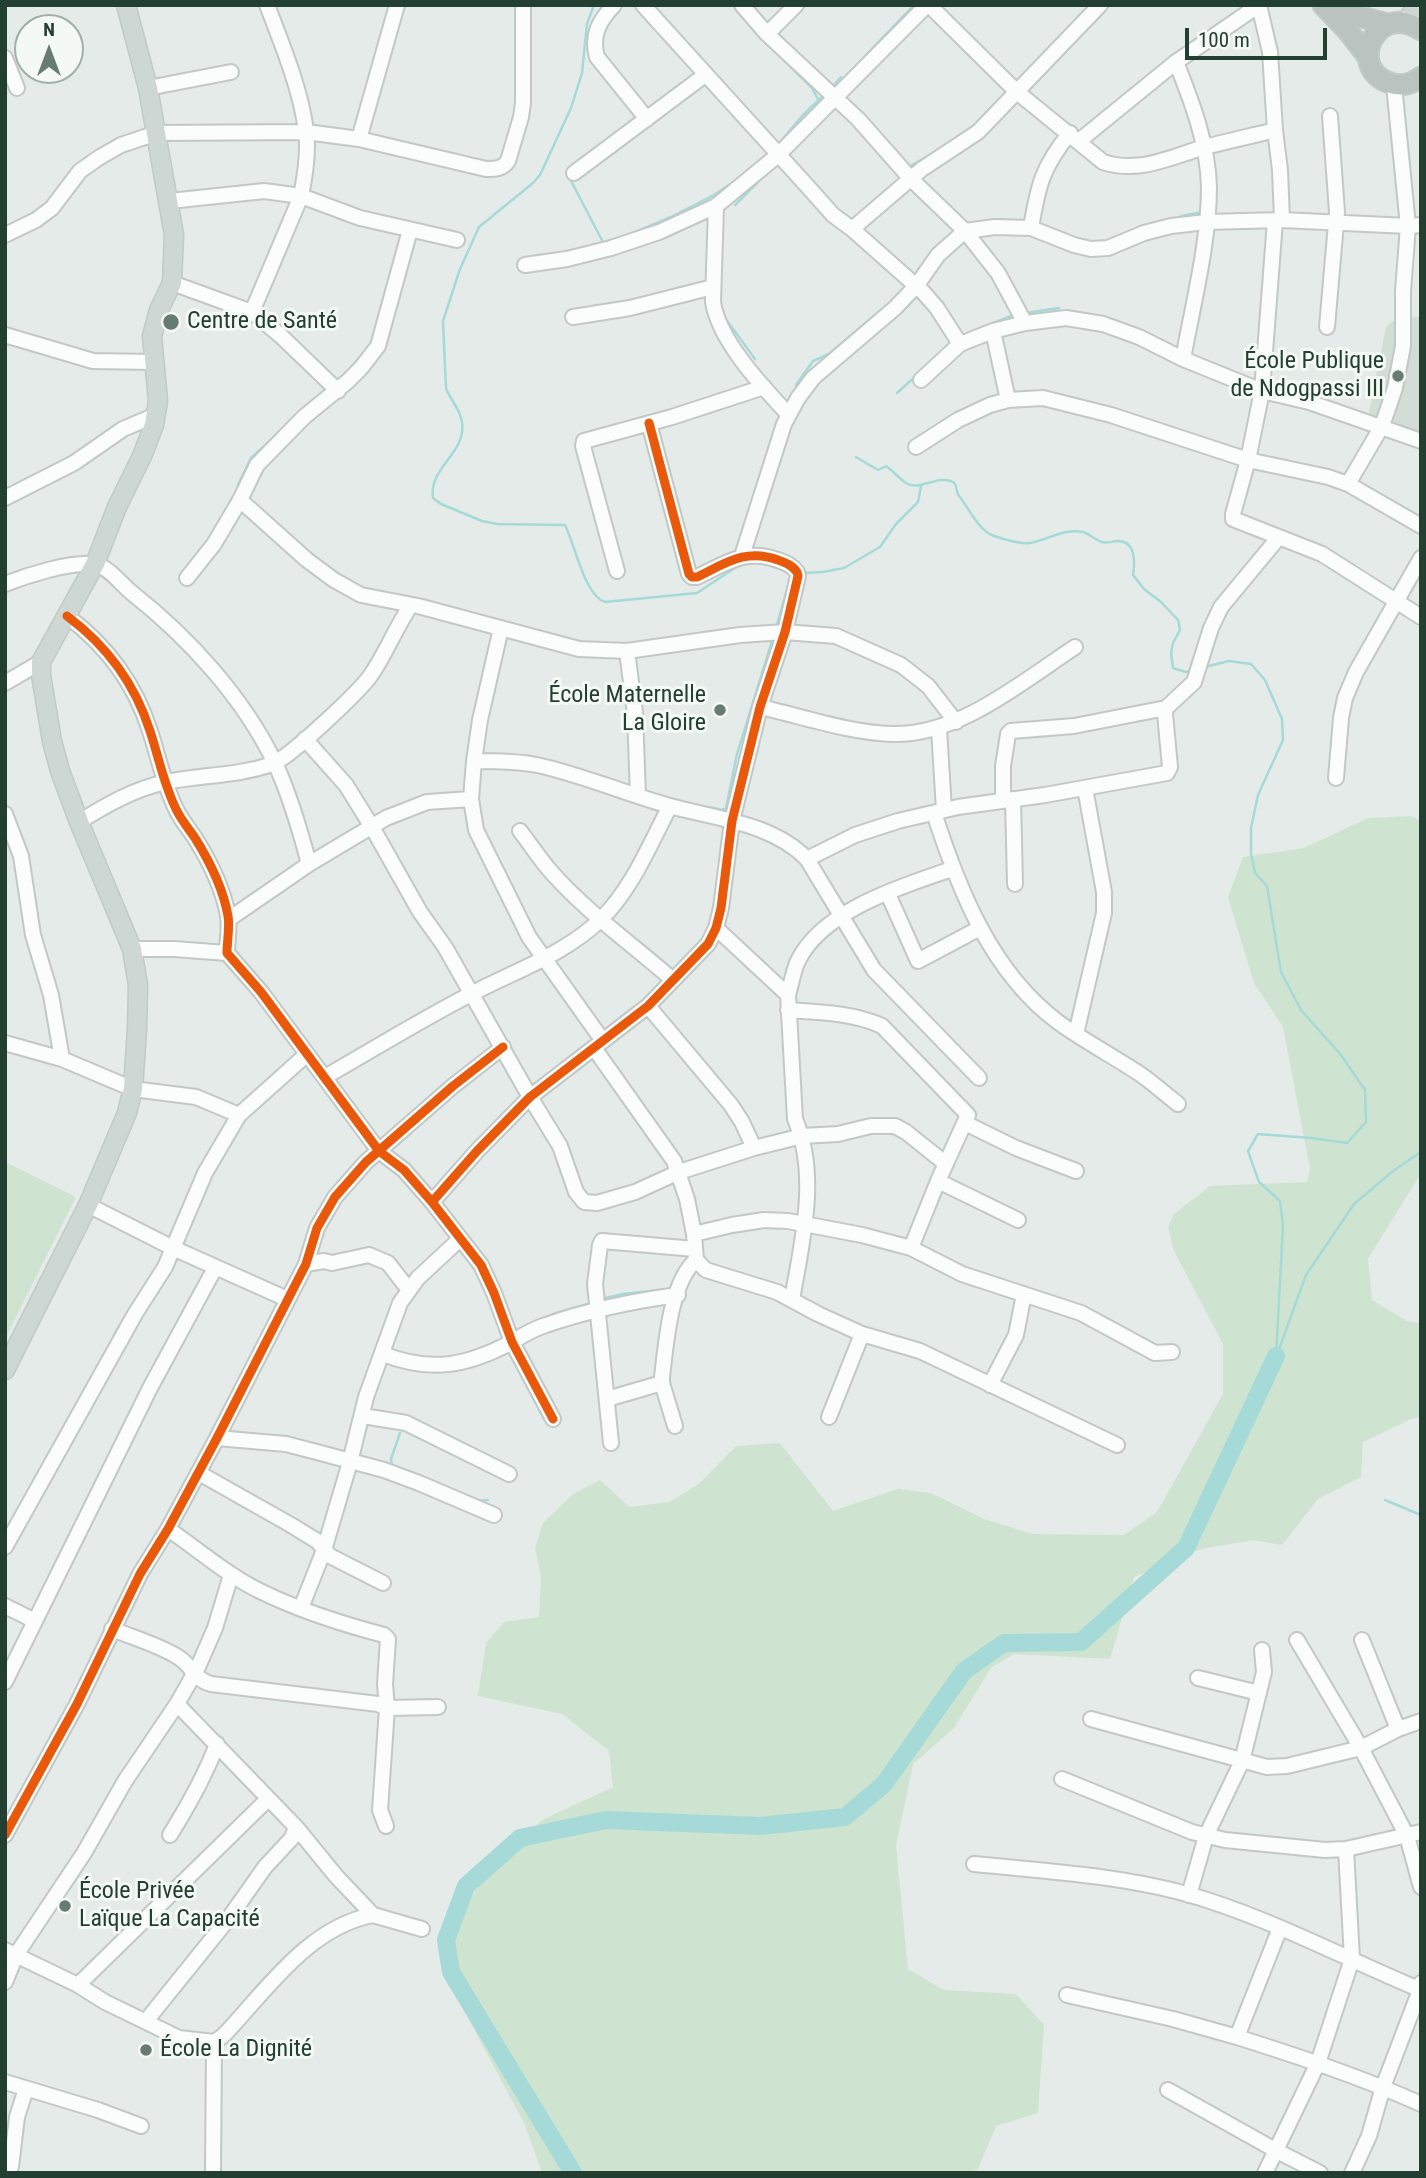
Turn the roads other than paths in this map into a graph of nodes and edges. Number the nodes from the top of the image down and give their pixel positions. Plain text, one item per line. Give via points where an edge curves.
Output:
1 (126, 5) edge
2 (267, 5) edge
3 (397, 5) edge
4 (523, 5) edge
5 (614, 5) edge
6 (643, 5) edge
7 (742, 5) edge
8 (796, 5) edge
9 (928, 5) edge
10 (1100, 5) edge
11 (1259, 5) edge
12 (1322, 5) edge
13 (1342, 5) edge
14 (1418, 5) edge
15 (1405, 26) edge
16 (767, 34) junction
17 (1368, 57) junction
18 (5, 58) edge
19 (1176, 62) junction
20 (231, 72) dead end
21 (705, 75) junction
22 (1421, 77) edge
23 (1406, 86) edge
24 (17, 88) dead end
25 (148, 88) junction
26 (1017, 92) junction
27 (836, 97) junction
28 (1330, 116) dead end
29 (647, 119) junction
30 (1275, 130) junction
31 (306, 132) junction
32 (157, 133) junction
33 (1074, 137) junction
34 (359, 139) junction
35 (1203, 148) junction
36 (778, 155) junction
37 (574, 173) dead end
38 (911, 179) junction
39 (300, 196) junction
40 (170, 201) junction
41 (716, 206) junction
42 (1279, 220) junction
43 (1207, 222) junction
44 (1336, 224) junction
45 (1414, 226) edge
46 (1031, 228) junction
47 (852, 229) junction
48 (410, 230) junction
49 (965, 231) junction
50 (5, 235) edge
51 (457, 240) dead end
52 (525, 265) dead end
53 (172, 283) junction
54 (917, 285) junction
55 (713, 287) junction
56 (252, 312) junction
57 (573, 317) dead end
58 (1025, 323) junction
59 (1326, 327) dead end
60 (993, 331) junction
61 (5, 335) edge
62 (960, 344) junction
63 (1183, 359) junction
64 (153, 362) junction
65 (921, 380) dead end
66 (764, 387) junction
67 (338, 391) junction
68 (1262, 391) junction
69 (1008, 400) junction
70 (788, 414) junction
71 (156, 415) junction
72 (649, 422) junction
73 (1382, 426) junction
74 (1421, 441) edge
75 (916, 447) dead end
76 (1248, 460) junction
77 (1348, 484) junction
78 (5, 498) edge
79 (240, 500) junction
80 (1421, 526) edge
81 (1279, 537) junction
82 (742, 555) junction
83 (1421, 558) edge
84 (95, 564) junction
85 (617, 571) dead end
86 (187, 578) dead end
87 (5, 584) edge
88 (1396, 601) junction
89 (411, 605) junction
90 (67, 616) junction
91 (1421, 617) edge
92 (500, 628) junction
93 (785, 632) junction
94 (1075, 647) dead end
95 (627, 651) junction
96 (41, 662) junction
97 (5, 683) edge
98 (760, 707) junction
99 (1166, 708) junction
100 (956, 722) junction
101 (939, 729) junction
102 (305, 739) junction
103 (474, 761) junction
104 (275, 764) junction
105 (1336, 778) dead end
106 (165, 783) junction
107 (1085, 788) junction
108 (638, 796) junction
109 (471, 799) junction
110 (1008, 800) junction
111 (670, 806) junction
112 (939, 812) junction
113 (5, 814) edge
114 (732, 821) junction
115 (79, 822) junction
116 (372, 827) junction
117 (520, 831) dead end
118 (807, 859) junction
119 (309, 864) junction
120 (953, 869) junction
121 (1015, 884) dead end
122 (888, 894) junction
123 (842, 917) junction
124 (229, 919) junction
125 (601, 920) junction
126 (716, 928) junction
127 (980, 928) junction
128 (132, 949) junction
129 (228, 953) junction
130 (544, 959) junction
131 (673, 980) junction
132 (471, 993) junction
133 (788, 995) junction
134 (648, 1006) junction
135 (788, 1010) junction
136 (1076, 1034) junction
137 (5, 1043) edge
138 (599, 1045) junction
139 (503, 1047) junction
140 (306, 1055) junction
141 (62, 1059) junction
142 (325, 1077) junction
143 (979, 1078) dead end
144 (133, 1089) junction
145 (530, 1097) junction
146 (1178, 1104) dead end
147 (239, 1115) junction
148 (965, 1123) junction
149 (802, 1136) junction
150 (754, 1148) junction
151 (379, 1151) junction
152 (946, 1164) junction
153 (1076, 1171) dead end
154 (679, 1172) junction
155 (938, 1181) junction
156 (432, 1202) junction
157 (88, 1205) junction
158 (1018, 1220) dead end
159 (805, 1224) junction
160 (694, 1234) junction
161 (460, 1239) junction
162 (173, 1248) junction
163 (911, 1248) junction
164 (695, 1254) junction
165 (306, 1264) junction
166 (215, 1268) junction
167 (409, 1290) junction
168 (1024, 1294) junction
169 (678, 1295) junction
170 (288, 1299) junction
171 (792, 1300) junction
172 (597, 1306) junction
173 (862, 1334) junction
174 (512, 1342) junction
175 (1172, 1352) dead end
176 (383, 1354) junction
177 (5, 1370) edge
178 (662, 1383) junction
179 (990, 1385) junction
180 (607, 1399) junction
181 (363, 1416) junction
182 (829, 1417) dead end
183 (553, 1419) dead end
184 (675, 1426) dead end
185 (217, 1438) junction
186 (611, 1443) dead end
187 (1117, 1445) dead end
188 (350, 1462) junction
189 (199, 1473) junction
190 (509, 1474) dead end
191 (494, 1515) dead end
192 (168, 1529) junction
193 (5, 1547) edge
194 (324, 1550) junction
195 (231, 1575) junction
196 (383, 1583) dead end
197 (5, 1606) edge
198 (302, 1608) junction
199 (35, 1621) junction
200 (112, 1629) junction
201 (1297, 1640) dead end
202 (1362, 1640) dead end
203 (1262, 1650) dead end
204 (193, 1674) junction
205 (1198, 1678) dead end
206 (5, 1682) edge
207 (1259, 1693) junction
208 (177, 1704) junction
209 (438, 1707) dead end
210 (387, 1708) junction
211 (1091, 1720) dead end
212 (1421, 1721) edge
213 (1398, 1729) junction
214 (217, 1744) junction
215 (1361, 1748) junction
216 (1242, 1760) junction
217 (1062, 1779) dead end
218 (268, 1799) junction
219 (386, 1826) dead end
220 (296, 1827) junction
221 (1414, 1834) edge
222 (5, 1835) edge
223 (170, 1835) dead end
224 (1206, 1836) junction
225 (1346, 1849) junction
226 (974, 1864) dead end
227 (1421, 1887) edge
228 (1189, 1895) junction
229 (373, 1915) junction
230 (1280, 1928) junction
231 (422, 1929) dead end
232 (10, 1952) edge
233 (1352, 1959) junction
234 (5, 1982) edge
235 (78, 1985) junction
236 (1420, 1988) edge
237 (1067, 1996) dead end
238 (146, 2021) junction
239 (1237, 2037) junction
240 (214, 2042) junction
241 (1318, 2063) junction
242 (5, 2082) edge
243 (1383, 2087) junction
244 (26, 2089) junction
245 (1168, 2090) dead end
246 (1421, 2104) edge
247 (141, 2126) dead end
248 (1277, 2151) junction
249 (11, 2167) dead end
250 (213, 2173) edge
251 (1265, 2173) edge
252 (1320, 2173) edge
253 (1352, 2173) edge

1 - 25 main road
2 - 31 street via 292,73
3 - 34 street
4 - 34 street via 522,117 504,167 486,169
5 - 29 street via 596,31 597,58
6 - 21 street
7 - 16 street
8 - 16 street
9 - 26 street
9 - 27 street
10 - 26 street
11 - 19 street
11 - 30 street via 1270,52
12 - 17 highway
13 - 15 highway via 1368,20
14 - 15 main road
15 - 17 highway via 1381,28 1371,41
16 - 27 street
17 - 23 highway via 1374,72 1387,82
18 - 24 street
19 - 33 street
19 - 35 street via 1194,107
20 - 25 street
21 - 29 street
21 - 36 street
22 - 23 highway
23 - 45 street
25 - 32 main road
26 - 33 street
26 - 38 street via 978,132
27 - 36 street
27 - 38 street
28 - 44 street
29 - 37 street
30 - 35 street
30 - 42 street
31 - 32 street
31 - 34 street
31 - 39 street
32 - 40 main road
32 - 50 street via 100,157 80,171 51,208
33 - 35 street via 1103,162 1133,167
33 - 46 street via 1055,152 1045,169
35 - 43 street via 1209,185
36 - 41 street
36 - 47 street via 833,215
38 - 47 street
38 - 49 street
39 - 40 street via 264,191
39 - 48 street
39 - 56 street
40 - 53 main road
41 - 52 street via 611,248
41 - 55 street
42 - 43 street
42 - 44 street
42 - 68 street
43 - 46 street via 1171,226 1108,248 1091,249
43 - 63 street
44 - 45 street
44 - 59 street
45 - 73 street via 1403,291 1403,346
46 - 49 street
47 - 54 street
48 - 51 street
48 - 67 street via 378,346
49 - 54 street via 938,256
49 - 58 street via 998,273
53 - 56 street
53 - 64 main road via 152,336
54 - 62 street
54 - 70 street via 813,378
55 - 57 street
55 - 66 street via 719,325
56 - 67 street
58 - 60 street
58 - 63 street via 1066,318 1103,324
60 - 62 street
60 - 69 street
61 - 64 street via 93,360
62 - 65 street
63 - 68 street
64 - 71 main road
66 - 70 street
66 - 72 street
67 - 79 street via 304,417 257,465
68 - 73 street
68 - 76 street
69 - 75 street via 958,419
69 - 76 street via 1043,398 1066,403
70 - 82 street
71 - 78 street via 123,429 74,463
71 - 84 main road
72 - 82 street via 689,574 697,577
72 - 85 street via 584,441
73 - 74 street
73 - 77 street
76 - 77 street
76 - 81 street via 1233,519
77 - 80 street
79 - 86 street
79 - 89 street via 334,580 361,595
81 - 88 street via 1322,554
81 - 99 street via 1221,607 1195,680
82 - 93 street via 767,556 797,572
83 - 88 street
84 - 87 street
84 - 90 main road
84 - 104 street via 183,637 235,699
88 - 91 street
88 - 105 street via 1345,698
89 - 92 street
89 - 102 street via 371,675
90 - 96 main road
90 - 106 street via 108,654 134,692
92 - 95 street via 579,649
92 - 103 street
93 - 95 street
93 - 98 street
93 - 100 street via 836,636 901,665 928,686
94 - 100 street
95 - 108 street
96 - 97 street
96 - 115 main road via 52,741
98 - 101 street via 871,733
98 - 114 street
99 - 107 street via 1167,773
99 - 110 street via 1074,726 1011,731 1003,766
100 - 101 street
101 - 112 street
102 - 104 street
102 - 116 street via 346,785
103 - 108 street via 534,765
103 - 109 street
104 - 106 street
104 - 119 street
106 - 115 street via 133,793
106 - 124 street via 209,862
107 - 110 street
107 - 136 street via 1104,913
108 - 111 street
109 - 116 street via 427,802
109 - 130 street via 476,830
110 - 112 street
110 - 121 street
111 - 114 street
111 - 125 street via 618,901
112 - 118 street via 855,835
112 - 120 street
113 - 141 street via 21,856 33,935 51,995
114 - 118 street via 772,833
114 - 126 street
115 - 128 main road
116 - 119 street
116 - 132 street
117 - 125 street via 552,873
118 - 123 street
119 - 124 street
120 - 122 street
120 - 127 street
122 - 123 street
122 - 127 street via 918,961
123 - 133 street via 806,948
123 - 143 street via 882,981
124 - 129 street
125 - 130 street
125 - 131 street
126 - 131 street via 708,944
126 - 133 street
127 - 136 street via 1022,990
128 - 129 street
128 - 144 main road via 138,985
129 - 140 street
130 - 132 street
130 - 138 street
131 - 134 street
132 - 139 street
132 - 142 street
133 - 135 street
134 - 138 street
134 - 150 street via 731,1105
135 - 148 street via 843,1015 882,1026 966,1113
135 - 149 street via 794,1119
136 - 146 street via 1142,1075
137 - 141 street
138 - 145 street
138 - 154 street
139 - 145 street
139 - 151 street
140 - 142 street
140 - 147 street
141 - 144 street
142 - 151 street
144 - 147 street via 196,1097
144 - 157 main road
145 - 154 street via 560,1146 584,1202 635,1192
145 - 156 street
147 - 162 street via 205,1173
148 - 152 street
148 - 153 street
149 - 150 street
149 - 152 street via 895,1126
149 - 159 street via 807,1176
150 - 154 street
151 - 156 street via 404,1170
151 - 165 street via 335,1197 317,1228
152 - 155 street
154 - 160 street
155 - 158 street
155 - 163 street
156 - 161 street
157 - 162 street
157 - 177 main road
159 - 160 street via 757,1221
159 - 163 street
159 - 171 street
160 - 164 street
161 - 167 street
161 - 174 street via 481,1265
162 - 166 street
162 - 193 street
163 - 168 street via 962,1274
164 - 169 street
164 - 171 street via 706,1270
164 - 172 street via 602,1241 595,1284
165 - 167 street via 369,1255 388,1263
165 - 170 street
166 - 170 street
166 - 199 street
167 - 176 street via 392,1320
168 - 175 street via 1081,1313 1155,1353
168 - 179 street via 1016,1335
169 - 172 street
169 - 178 street via 669,1315
170 - 185 street
171 - 173 street
172 - 174 street
172 - 180 street
173 - 179 street via 920,1351
173 - 182 street
174 - 176 street via 470,1360 437,1366 407,1363
174 - 183 street
176 - 181 street
178 - 180 street
178 - 184 street
179 - 187 street
180 - 186 street
181 - 188 street
181 - 190 street via 406,1423
185 - 188 street via 286,1444
185 - 189 street
188 - 191 street via 419,1483
188 - 194 street
189 - 192 street
189 - 194 street via 317,1541
192 - 195 street
192 - 200 street
194 - 196 street
194 - 198 street
195 - 198 street
195 - 204 street via 215,1628
197 - 199 street
198 - 210 street via 388,1639
199 - 206 street
200 - 204 street via 173,1654
200 - 222 street via 77,1704
201 - 215 street
202 - 213 street
203 - 207 street via 1264,1672
204 - 208 street
204 - 210 street via 211,1684
205 - 207 street
207 - 216 street
208 - 214 street
208 - 232 street via 83,1853
209 - 210 street
210 - 219 street via 380,1810
211 - 216 street
212 - 213 street
213 - 215 street
214 - 218 street
214 - 223 street
215 - 216 street via 1287,1766 1268,1767
215 - 221 street
216 - 224 street
217 - 224 street
218 - 220 street
218 - 235 street
220 - 229 street
220 - 238 street via 292,1838
221 - 225 street
221 - 227 street
224 - 225 street
224 - 228 street
225 - 233 street
226 - 228 street via 1113,1878
228 - 230 street
229 - 231 street
229 - 240 street via 342,1924 314,1942
230 - 233 street
230 - 239 street
232 - 234 street
232 - 235 street
233 - 236 street
233 - 241 street
235 - 238 street
236 - 243 street
237 - 239 street
238 - 240 street via 180,2038
239 - 241 street
240 - 250 street
241 - 243 street
241 - 248 street
242 - 244 street
243 - 246 street
243 - 253 street
244 - 247 street
244 - 249 street via 17,2117
245 - 248 street
248 - 251 street
248 - 252 street

